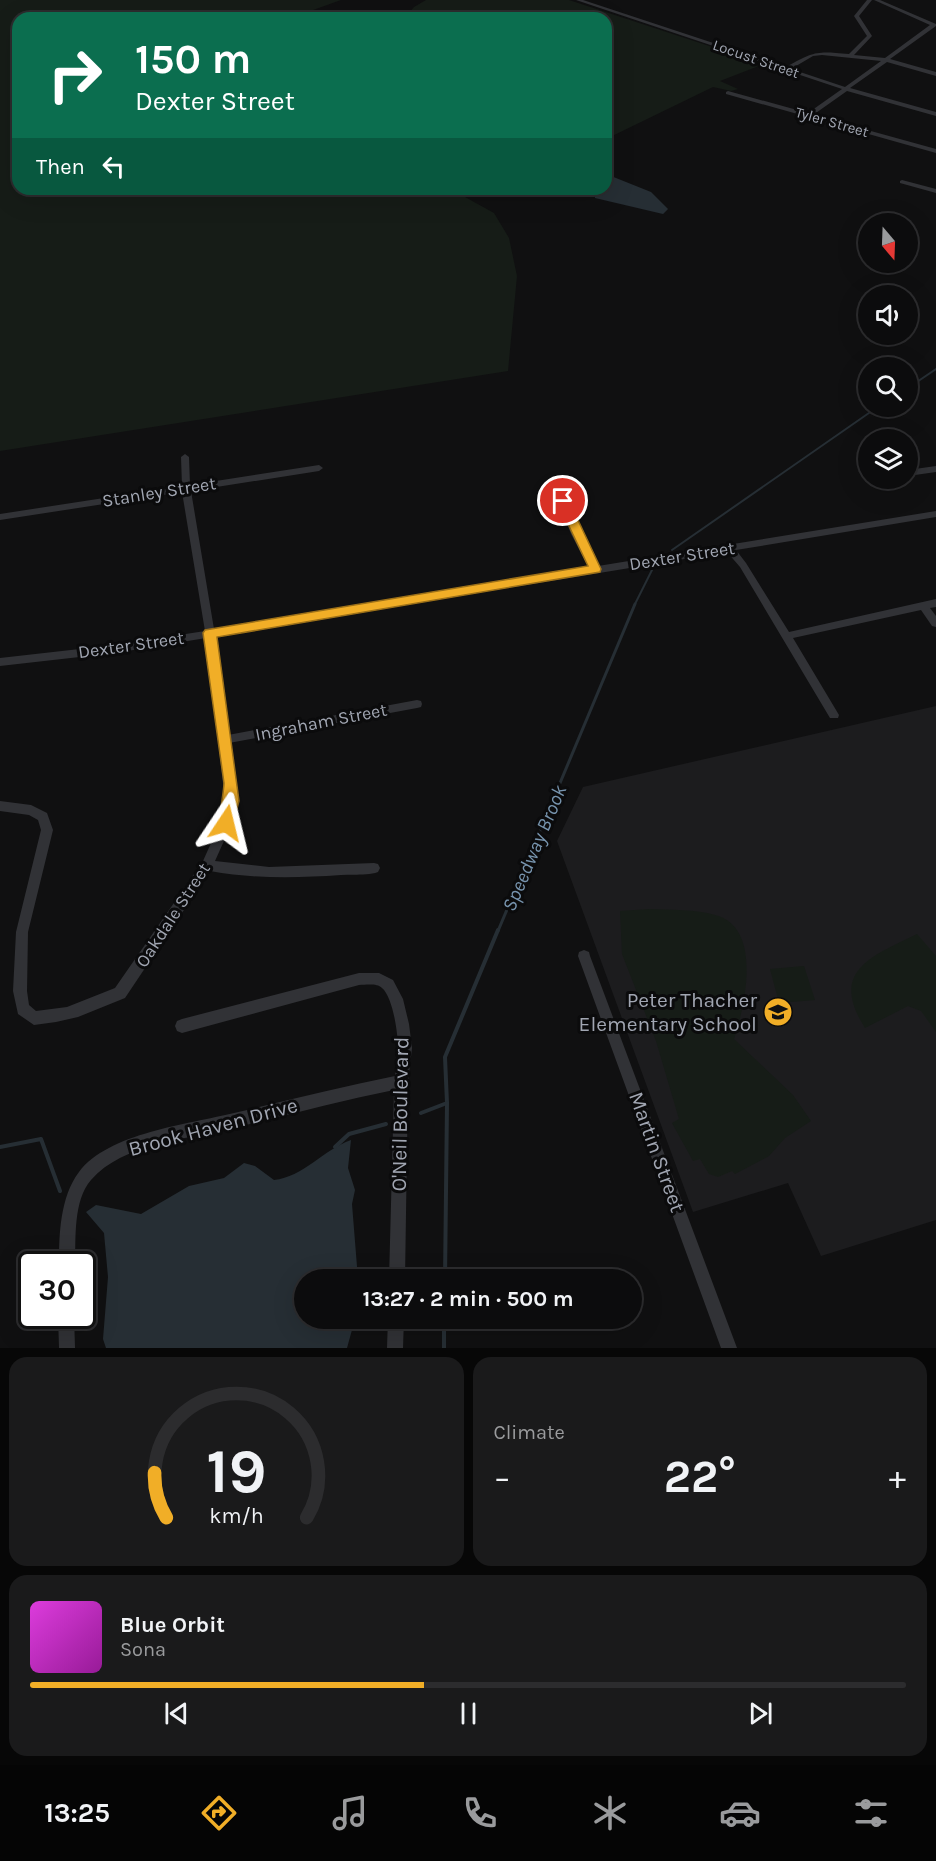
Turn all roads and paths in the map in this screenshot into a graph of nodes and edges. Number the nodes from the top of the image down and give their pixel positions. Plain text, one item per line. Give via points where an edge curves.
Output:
1 (578, 0) edge
2 (870, 0) edge
3 (876, 0) edge
4 (860, 47) junction
5 (849, 57) junction
6 (887, 60) junction
7 (788, 69) junction
8 (936, 74) edge
9 (847, 89) junction
10 (729, 93) dead end
11 (936, 114) edge
12 (808, 116) junction
13 (936, 152) edge
14 (902, 182) dead end
15 (936, 191) edge
16 (185, 457) dead end
17 (319, 468) dead end
18 (936, 469) edge
19 (918, 472) edge
20 (186, 488) junction
21 (558, 489) dead end
22 (936, 514) edge
23 (0, 517) edge
24 (730, 549) junction
25 (595, 569) junction
26 (936, 603) edge
27 (923, 606) junction
28 (936, 623) edge
29 (210, 633) junction
30 (786, 636) junction
31 (0, 662) edge
32 (417, 704) dead end
33 (834, 715) dead end
34 (224, 740) junction
35 (0, 806) edge
36 (207, 865) junction
37 (375, 868) dead end
38 (584, 956) dead end
39 (182, 1026) dead end
40 (401, 1082) junction
41 (68, 1251) edge
42 (397, 1269) edge
43 (66, 1329) edge
44 (396, 1329) edge
45 (67, 1348) edge
46 (395, 1348) edge
47 (729, 1348) edge

1 - 7 street, Locust Street
2 - 4 street via 856,16 870,33
3 - 6 street via 934,25
4 - 5 street
4 - 6 street
5 - 6 street
5 - 7 street via 817,53
6 - 8 street
6 - 9 street
7 - 9 street, Locust Street
9 - 11 street, Locust Street
9 - 12 street
10 - 12 street, Tyler Street
12 - 13 street, Tyler Street
14 - 15 street
16 - 20 street, Oakdale Street
17 - 20 street, Stanley Street
18 - 19 street
20 - 23 street, Stanley Street
20 - 29 street, Oakdale Street
21 - 25 street
22 - 24 street, Dexter Street
24 - 25 street, Dexter Street
24 - 30 street
25 - 29 street, Dexter Street
26 - 27 street
27 - 28 street
27 - 30 street
29 - 31 street, Dexter Street
29 - 34 street, Oakdale Street
30 - 33 street
32 - 34 street, Ingraham Street
34 - 36 street, Oakdale Street via 231,801 226,823
35 - 36 street, Oakdale Street via 31,810 43,817 47,830 22,939 20,991 23,1009 34,1018 48,1018 120,993
36 - 37 street via 260,872
38 - 47 street, Martin Street
39 - 40 street, O'Neil Boulevard via 359,979 379,979 388,984 396,999 402,1024 405,1048
40 - 41 street, Brook Haven Drive via 144,1142 106,1158 84,1177 74,1202
40 - 42 street, O'Neil Boulevard
43 - 45 street
44 - 46 street

